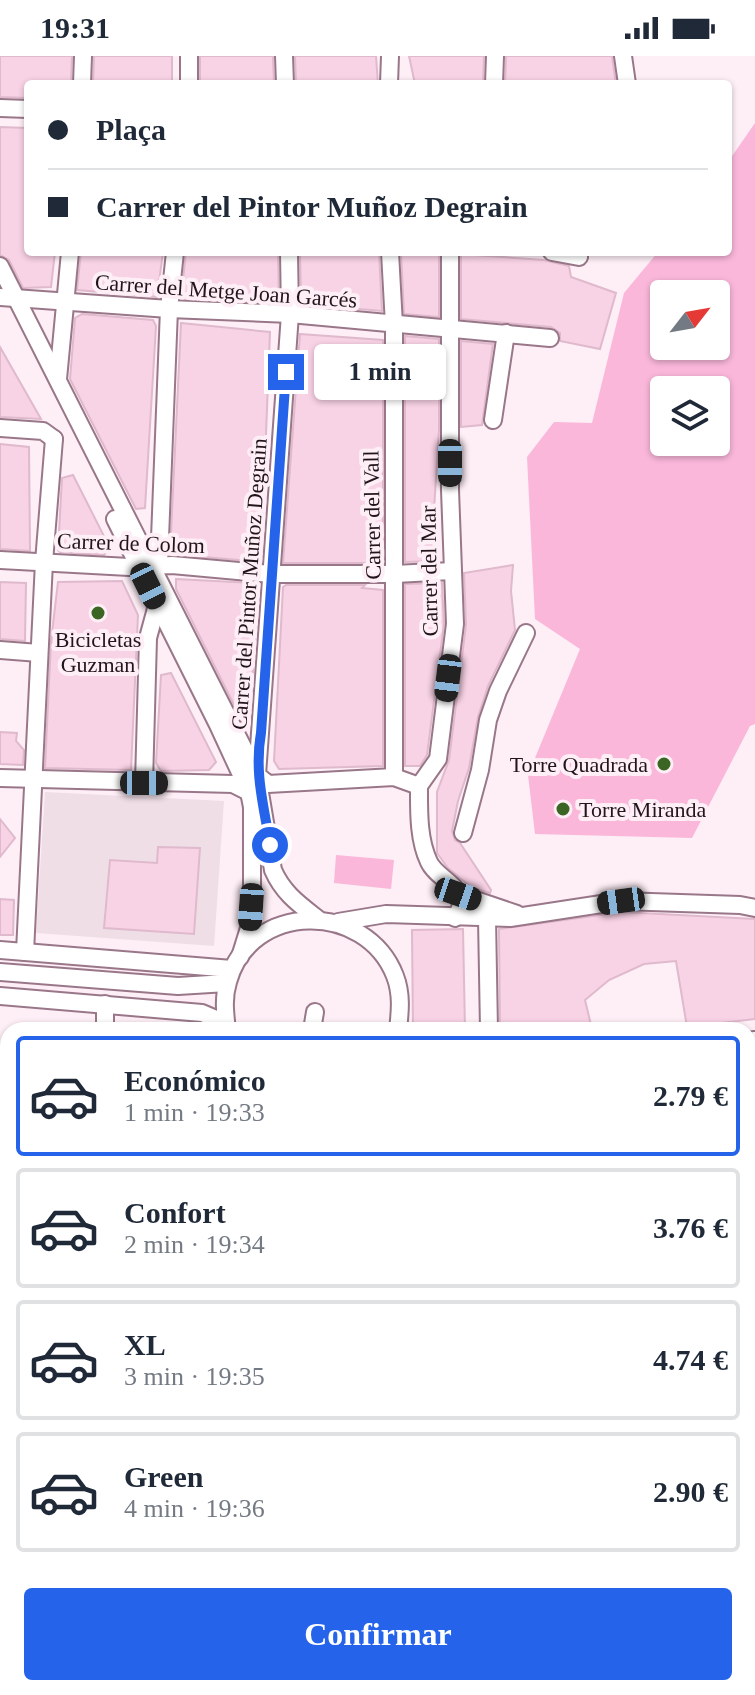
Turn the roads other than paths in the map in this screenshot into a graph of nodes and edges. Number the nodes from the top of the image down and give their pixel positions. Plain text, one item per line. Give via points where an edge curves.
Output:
1 (83, 56) edge
2 (189, 56) edge
3 (284, 56) edge
4 (390, 56) edge
5 (495, 56) edge
6 (82, 80) edge
7 (189, 80) edge
8 (285, 80) edge
9 (389, 80) edge
10 (494, 80) edge
11 (0, 108) edge
12 (24, 109) edge
13 (70, 256) edge
14 (175, 256) edge
15 (289, 256) edge
16 (390, 256) edge
17 (450, 256) edge
18 (574, 256) edge
19 (579, 257) dead end
20 (0, 266) edge
21 (5, 295) edge
22 (67, 302) junction
23 (169, 309) junction
24 (290, 314) junction
25 (394, 325) junction
26 (449, 329) junction
27 (506, 333) junction
28 (550, 338) dead end
29 (57, 381) junction
30 (493, 420) dead end
31 (0, 428) edge
32 (71, 431) junction
33 (54, 439) junction
34 (0, 560) edge
35 (44, 562) junction
36 (150, 565) junction
37 (452, 571) junction
38 (271, 574) junction
39 (395, 574) junction
40 (157, 605) junction
41 (526, 633) dead end
42 (0, 650) edge
43 (39, 653) junction
44 (257, 775) junction
45 (394, 777) junction
46 (0, 778) edge
47 (35, 781) junction
48 (144, 783) junction
49 (419, 786) junction
50 (249, 792) junction
51 (463, 833) dead end
52 (458, 894) junction
53 (754, 906) edge
54 (523, 916) junction
55 (455, 918) junction
56 (487, 918) junction
57 (318, 919) junction
58 (338, 922) junction
59 (0, 950) edge
60 (25, 952) junction
61 (233, 969) junction
62 (0, 972) edge
63 (0, 996) edge
64 (105, 1004) junction
65 (105, 1022) edge
66 (219, 1022) edge
67 (226, 1022) edge
68 (399, 1022) edge
69 (489, 1022) edge

1 - 6 street
2 - 7 street
3 - 8 street
4 - 9 street
5 - 10 street
11 - 12 street
13 - 22 street
14 - 23 street
15 - 24 street, Carrer del Pintor Muñoz Degrain
16 - 25 street, Carrer del Vall
17 - 26 street, Carrer del Mar
18 - 19 street
20 - 21 street
21 - 22 street, Carrer del Metge Joan Garcés
21 - 29 street
21 - 32 street
22 - 23 street, Carrer del Metge Joan Garcés
22 - 29 street
23 - 24 street, Carrer del Metge Joan Garcés
23 - 36 street
24 - 25 street, Carrer del Metge Joan Garcés
24 - 38 street, Carrer del Pintor Muñoz Degrain
25 - 26 street, Carrer del Metge Joan Garcés
25 - 39 street, Carrer del Vall
26 - 27 street, Carrer del Metge Joan Garcés
26 - 37 street, Carrer del Mar
27 - 28 street, Carrer del Metge Joan Garcés
27 - 30 street
29 - 36 street
31 - 33 street via 43,431
32 - 33 street
32 - 36 street
33 - 35 street
34 - 35 street, Carrer de Colom
35 - 36 street, Carrer de Colom
35 - 43 street
36 - 38 street, Carrer de Colom
36 - 40 street
36 - 44 street
37 - 39 street, Carrer de Colom
37 - 49 street, Carrer del Mar via 455,624 438,759
38 - 39 street, Carrer de Colom
38 - 44 street, Carrer del Pintor Muñoz Degrain
39 - 45 street, Carrer del Vall
40 - 48 street via 148,638
40 - 50 street
41 - 51 street via 488,720
42 - 43 street
43 - 47 street
44 - 45 street via 268,784
44 - 57 street via 273,870 290,897
45 - 49 street
46 - 47 street
47 - 48 street
47 - 60 street
48 - 50 street via 233,784
49 - 52 street via 419,822 429,862
50 - 61 street via 249,928
52 - 54 street
52 - 55 street via 460,911
53 - 54 street via 621,901
54 - 56 street
55 - 56 street
55 - 58 street via 386,914
56 - 69 street
57 - 58 street
57 - 61 street via 300,919 266,931
58 - 68 street via 382,952 396,976
59 - 60 street
60 - 61 street
61 - 62 street via 178,986
61 - 67 street via 224,1006
63 - 64 street
64 - 65 street
64 - 66 street via 202,1013

